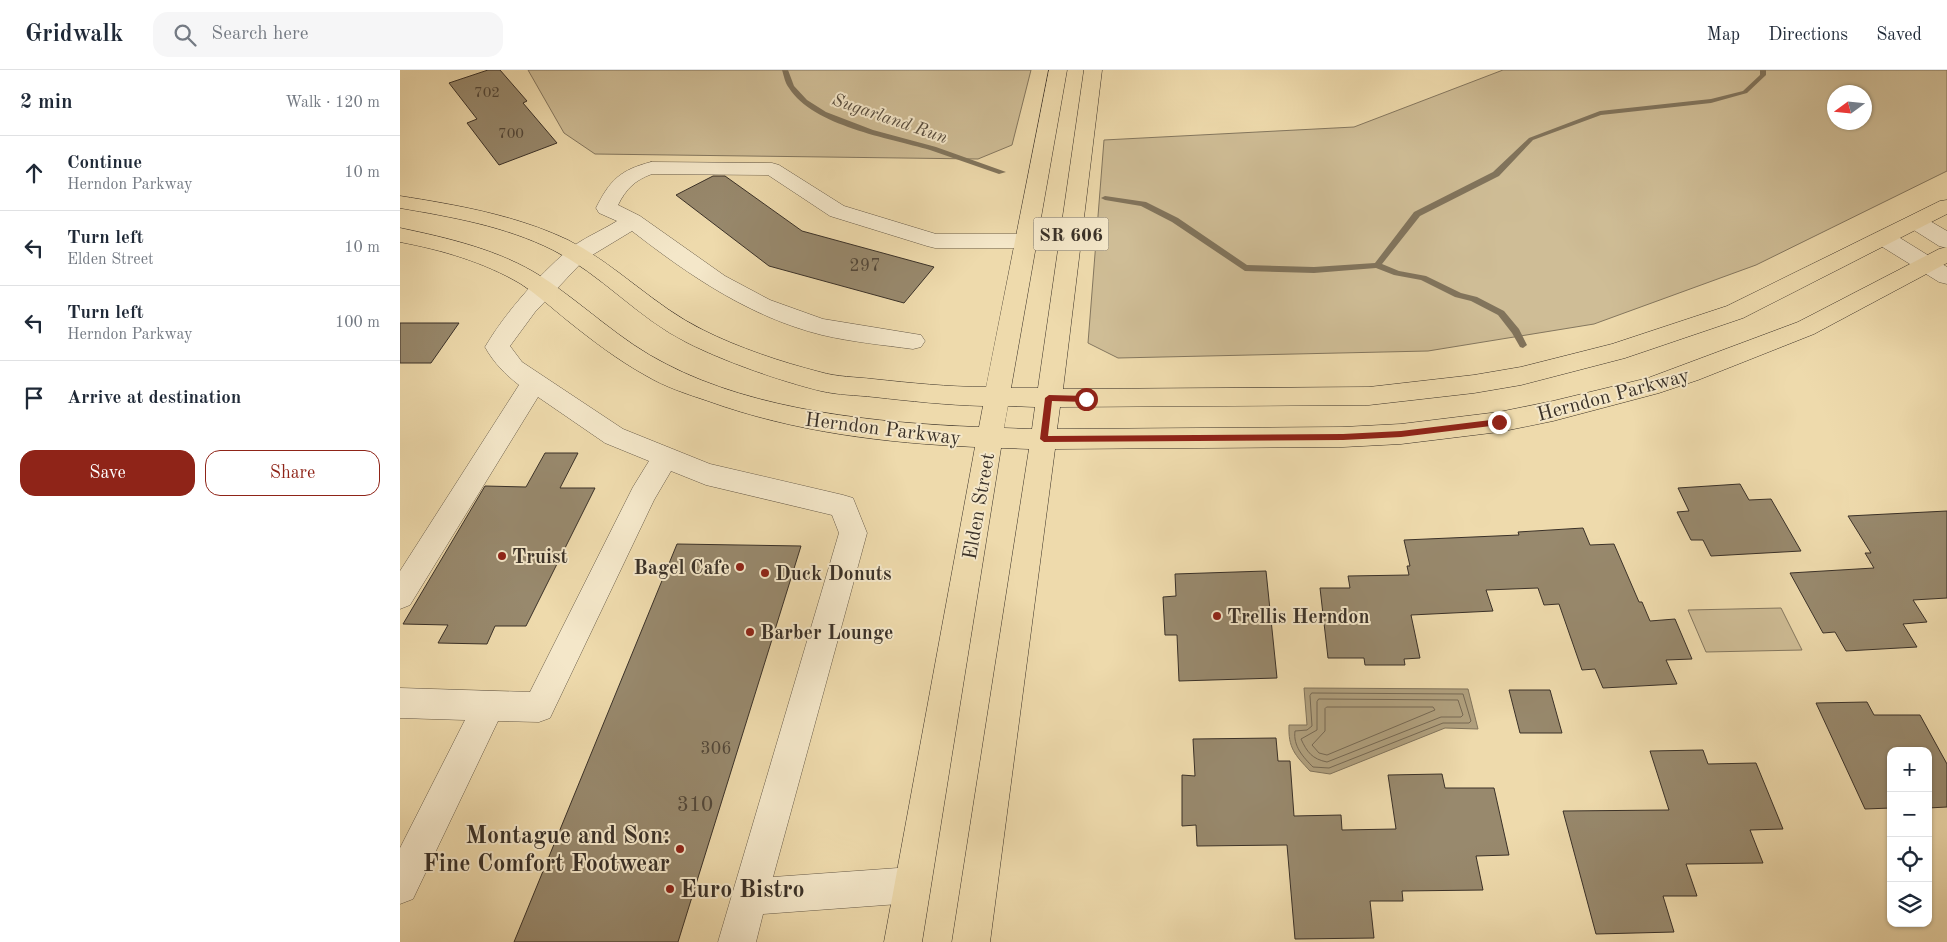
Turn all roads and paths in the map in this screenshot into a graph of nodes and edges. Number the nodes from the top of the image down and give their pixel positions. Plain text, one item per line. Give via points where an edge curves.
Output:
1 (1058, 70) edge
2 (1093, 70) edge
3 (400, 202) edge
4 (1947, 206) edge
5 (633, 221) junction
6 (1916, 222) junction
7 (400, 235) edge
8 (1884, 238) junction
9 (1025, 241) junction
10 (1947, 241) edge
11 (576, 255) junction
12 (1940, 265) edge
13 (544, 291) junction
14 (913, 341) dead end
15 (534, 382) junction
16 (998, 397) junction
17 (1049, 398) junction
18 (1044, 439) junction
19 (990, 440) junction
20 (665, 457) junction
21 (400, 596) edge
22 (400, 703) edge
23 (489, 706) junction
24 (912, 885) junction
25 (400, 886) edge
26 (749, 897) junction
27 (737, 942) edge
28 (903, 942) edge
29 (971, 942) edge

1 - 9 main road, Elden Street / SR 606
2 - 17 main road, SR 606
3 - 11 main road, Herndon Parkway via 496,221
4 - 6 main road, Herndon Parkway
5 - 9 street via 606,208 616,186 634,172 651,168 772,169 837,211 935,241
5 - 11 street
5 - 14 street via 703,274 759,305 812,324
6 - 8 main road, Herndon Parkway
6 - 10 street
7 - 13 main road, Herndon Parkway via 458,248 528,279
8 - 12 street
8 - 17 main road, Herndon Parkway via 1735,312 1616,352 1521,376 1369,396
9 - 16 main road, Elden Street / SR 606
11 - 13 street
11 - 16 main road, Herndon Parkway via 687,332 723,350 758,362 822,382 920,394
12 - 18 main road, Herndon Parkway via 1760,347 1650,387 1535,415 1450,430 1343,437
13 - 15 street via 511,325 497,347 512,368
13 - 19 main road, Herndon Parkway via 610,342 645,364 726,398 814,422
15 - 20 street via 614,436
15 - 21 street
16 - 17 main road, Herndon Parkway
16 - 19 main road, Elden Street / SR 606
17 - 18 main road, SR 606
18 - 19 main road, Herndon Parkway
18 - 29 main road
19 - 24 main road, Elden Street
20 - 23 street via 540,707
20 - 26 street via 706,474 842,506 853,533
22 - 23 street
23 - 25 street
24 - 26 street
24 - 28 main road, Elden Street
26 - 27 street

